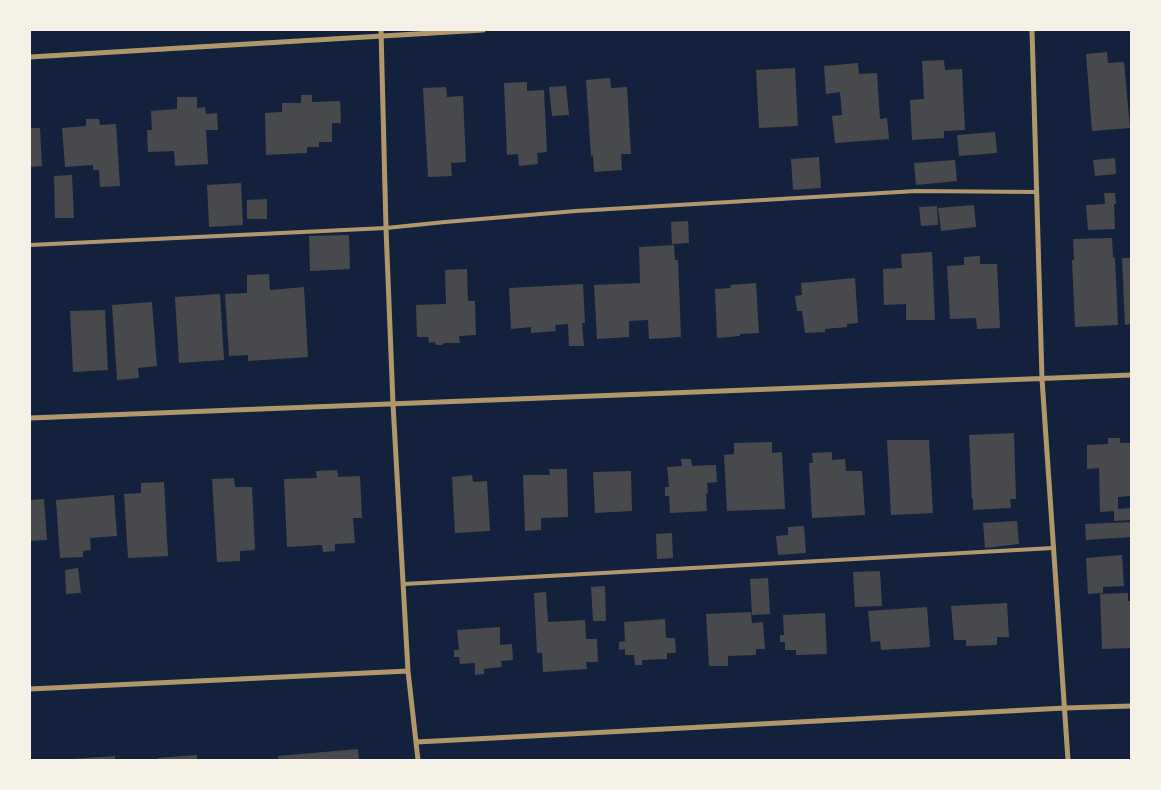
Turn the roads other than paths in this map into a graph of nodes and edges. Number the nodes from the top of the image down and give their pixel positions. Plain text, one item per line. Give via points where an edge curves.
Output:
1 (483, 30) edge
2 (1032, 30) edge
3 (381, 33) edge
4 (30, 57) edge
5 (1037, 192) junction
6 (386, 228) junction
7 (30, 246) edge
8 (1131, 375) edge
9 (1042, 379) junction
10 (393, 404) junction
11 (30, 418) edge
12 (1053, 548) junction
13 (404, 584) junction
14 (408, 671) junction
15 (30, 690) edge
16 (1131, 706) edge
17 (1064, 708) junction
18 (416, 742) junction
19 (418, 760) edge
20 (1068, 760) edge

1 - 3 street
2 - 5 street
3 - 4 street
3 - 6 street
5 - 6 lane via 906,192 576,211
5 - 9 street
6 - 7 lane
6 - 10 street
8 - 9 street
9 - 10 street
9 - 12 street
10 - 11 street
10 - 13 street
12 - 13 lane
12 - 17 street
13 - 14 street
14 - 15 street
14 - 18 street
16 - 17 street
17 - 18 street
17 - 20 street
18 - 19 street

